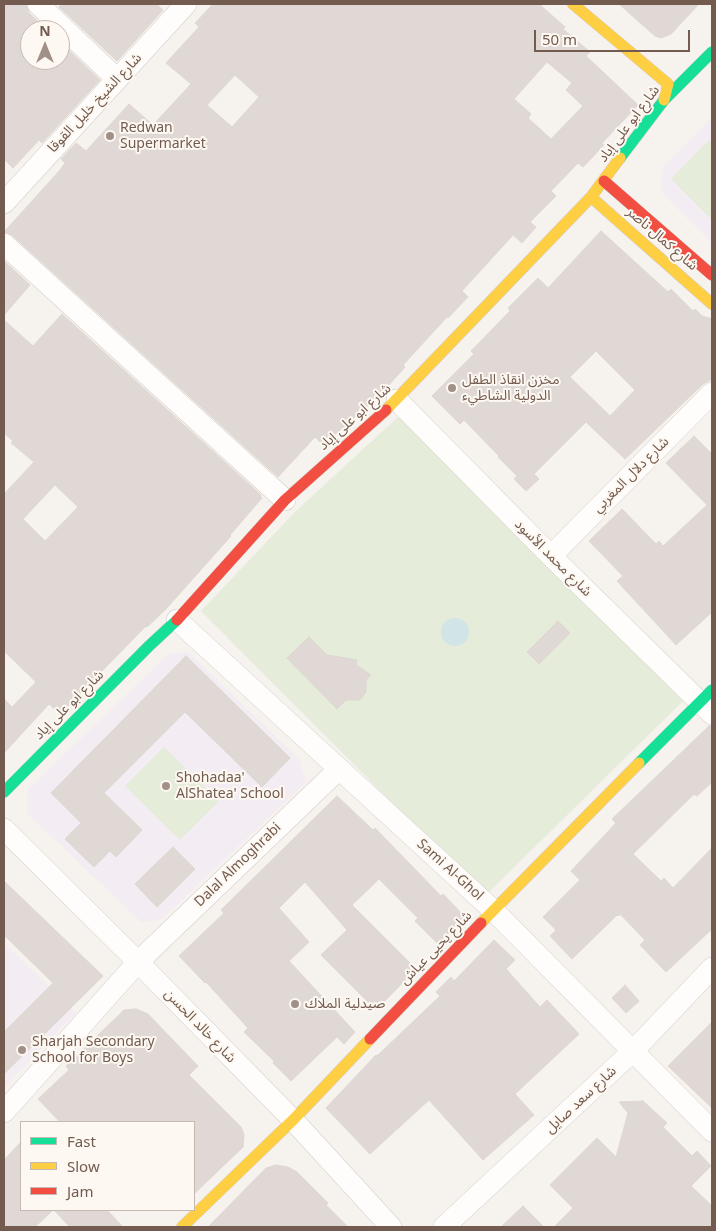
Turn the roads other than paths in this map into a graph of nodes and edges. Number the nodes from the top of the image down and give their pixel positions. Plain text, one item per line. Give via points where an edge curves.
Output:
1 (38, 4) edge
2 (186, 4) edge
3 (573, 4) edge
4 (712, 52) edge
5 (117, 79) junction
6 (664, 100) junction
7 (604, 182) junction
8 (591, 197) junction
9 (4, 203) edge
10 (4, 244) edge
11 (712, 275) edge
12 (712, 304) edge
13 (712, 393) edge
14 (397, 400) junction
15 (285, 500) junction
16 (551, 556) junction
17 (177, 620) junction
18 (708, 702) edge
19 (339, 769) junction
20 (4, 792) edge
21 (4, 830) edge
22 (493, 910) junction
23 (138, 962) junction
24 (712, 968) edge
25 (634, 1050) junction
26 (4, 1112) edge
27 (293, 1120) junction
28 (712, 1131) edge
29 (182, 1227) edge
30 (391, 1227) edge
31 (444, 1227) edge

1 - 5 street
2 - 5 street, شارع الشيخ خليل القوقا
3 - 6 street via 668,84
4 - 6 street, شارع ابو على إياد
5 - 9 street, شارع الشيخ خليل القوقا
6 - 7 street, شارع ابو على إياد
7 - 8 street, شارع ابو على إياد
7 - 11 street, شارع كمال ناصر
8 - 12 street, شارع كمال ناصر
8 - 14 street, شارع ابو على إياد
10 - 15 street
13 - 16 street, شارع دلال المغربي
14 - 15 street, شارع ابو على إياد
14 - 16 street, شارع محمد الأسود
15 - 17 street, شارع ابو على إياد
16 - 18 street, شارع محمد الأسود
17 - 19 street, Sami Al-Ghol
17 - 20 street, شارع ابو على إياد
18 - 22 street, شارع يحيى عياش
19 - 22 street, Sami Al-Ghol
19 - 23 street, Dalal Almoghrabi
21 - 23 street, شارع خالد الحسن
22 - 25 street, Sami Al-Ghol
22 - 27 street, شارع يحيى عياش
23 - 26 street, Dalal Almoghrabi
23 - 27 street, شارع خالد الحسن
24 - 25 street, شارع سعد صايل
25 - 28 street, Sami Al-Ghol
25 - 31 street, شارع سعد صايل
27 - 29 street, شارع يحيى عياش
27 - 30 street, شارع خالد الحسن

